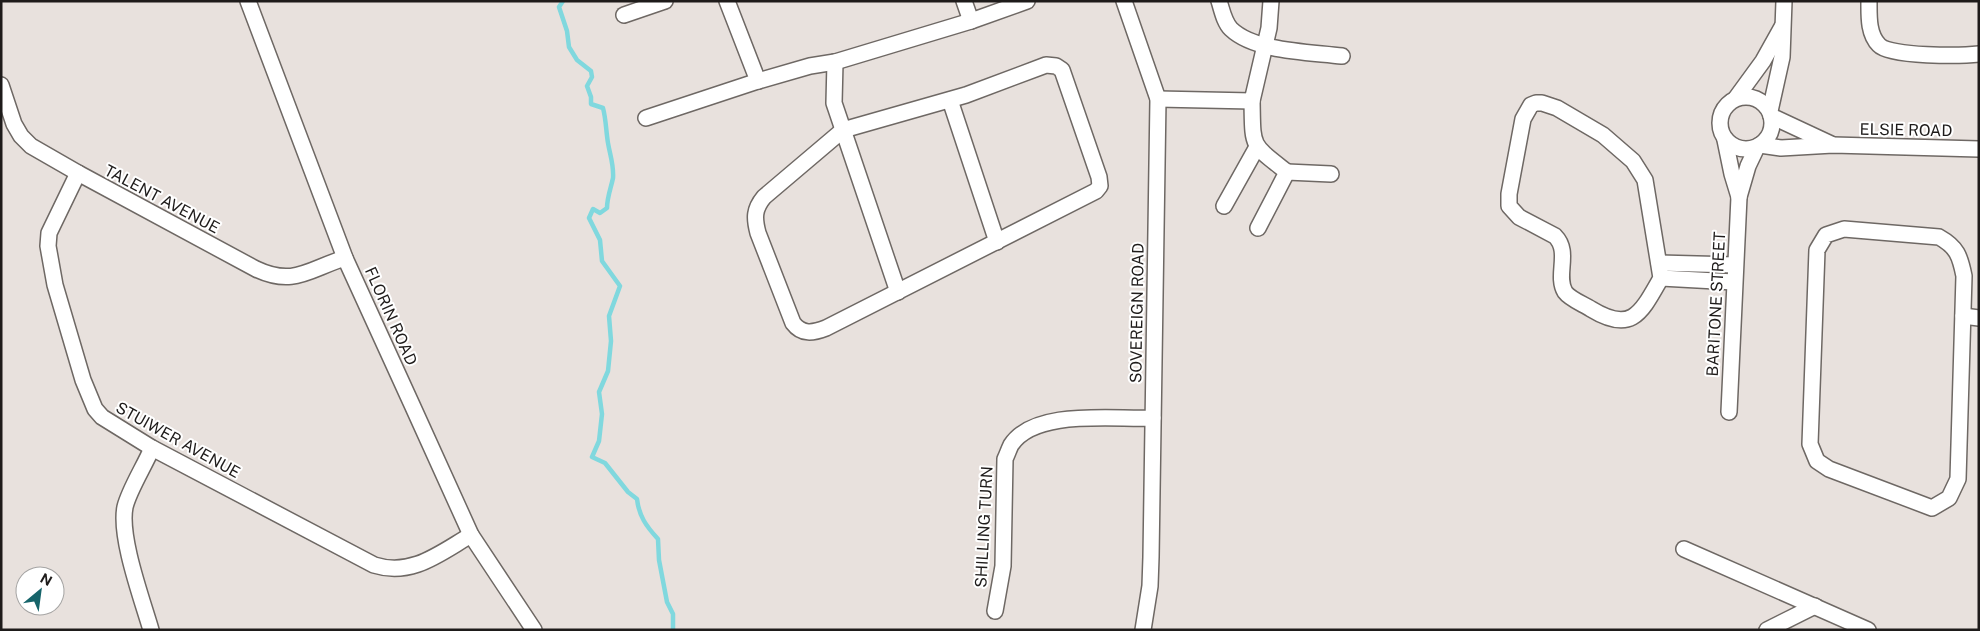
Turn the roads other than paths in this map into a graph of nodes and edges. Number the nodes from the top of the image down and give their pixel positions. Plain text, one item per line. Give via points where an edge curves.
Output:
1 (248, 1) edge
2 (665, 1) edge
3 (727, 1) edge
4 (964, 1) edge
5 (1027, 1) edge
6 (1124, 1) edge
7 (1219, 1) edge
8 (1271, 1) edge
9 (1784, 1) edge
10 (1869, 1) edge
11 (624, 15) dead end
12 (971, 21) junction
13 (1784, 24) junction
14 (1266, 46) junction
15 (1979, 54) edge
16 (1342, 56) dead end
17 (835, 62) junction
18 (758, 81) junction
19 (1, 85) edge
20 (1158, 98) junction
21 (1736, 98) junction
22 (950, 100) junction
23 (1252, 101) junction
24 (1771, 114) junction
25 (646, 118) dead end
26 (843, 130) junction
27 (1725, 140) junction
28 (1833, 145) junction
29 (1759, 146) junction
30 (1257, 147) junction
31 (1979, 149) edge
32 (1287, 172) junction
33 (78, 173) junction
34 (1331, 174) dead end
35 (1739, 197) junction
36 (1224, 206) dead end
37 (1258, 228) dead end
38 (997, 242) junction
39 (345, 258) junction
40 (1735, 265) junction
41 (1660, 271) junction
42 (1734, 282) junction
43 (898, 292) junction
44 (1963, 316) junction
45 (1979, 318) edge
46 (1729, 412) dead end
47 (1153, 418) junction
48 (152, 448) junction
49 (471, 535) junction
50 (1684, 549) dead end
51 (1815, 606) junction
52 (995, 611) dead end
53 (151, 630) edge
54 (534, 630) edge
55 (1142, 630) edge
56 (1767, 630) edge
57 (1868, 630) edge

1 - 39 street, FLORIN ROAD
2 - 11 street
3 - 18 street
4 - 12 street
5 - 12 street
6 - 20 street, SOVEREIGN ROAD
7 - 14 street via 1231,29
8 - 14 street
9 - 13 street
10 - 15 street via 1872,35 1880,47 1894,52
12 - 17 street
13 - 21 street via 1763,61
13 - 24 street via 1782,57
14 - 16 street
14 - 23 street
17 - 18 street
17 - 26 street via 834,103
18 - 25 street
19 - 33 street, TALENT AVENUE via 21,136 47,156
20 - 23 street
20 - 47 street, SOVEREIGN ROAD
21 - 24 street via 1754,97 1762,101
21 - 27 street via 1723,108 1720,116 1719,124
22 - 26 street
22 - 38 street
22 - 38 street via 1046,65 1056,66 1062,70 1100,176 1100,186 1096,191
23 - 30 street via 1252,134
24 - 28 street, ELSIE ROAD
24 - 29 street via 1772,127
26 - 43 street
26 - 43 street via 758,203 754,219 758,233 793,322 804,332 817,332
27 - 29 street via 1740,149
27 - 35 street, BARITONE STREET
28 - 29 street, ELSIE ROAD
28 - 31 street, ELSIE ROAD
29 - 35 street, BARITONE STREET via 1748,166
30 - 32 street
30 - 36 street
32 - 34 street
32 - 37 street
33 - 39 street, TALENT AVENUE via 270,276 296,277
33 - 48 street, STUIWER AVENUE via 49,233 49,259 55,285 83,380 95,409 102,417
35 - 40 street, BARITONE STREET
38 - 43 street
39 - 49 street, FLORIN ROAD
40 - 41 street
40 - 42 street, BARITONE STREET
41 - 41 street via 1643,307 1632,318 1621,321 1606,318 1566,293 1562,285 1563,249 1560,241 1519,217 1509,206 1523,119 1531,105 1542,103 1557,108 1603,135 1633,161 1645,180
41 - 42 street
42 - 46 street, BARITONE STREET
44 - 44 street via 1958,479 1949,498 1932,508 1829,469 1816,461 1810,444 1817,250 1826,235 1844,229 1939,237 1951,244 1960,258 1964,276
44 - 45 street
47 - 52 street, SHILLING TURN via 1065,418 1045,422 1012,444 1004,468 1003,566
47 - 55 street, SOVEREIGN ROAD via 1151,567
48 - 49 street, STUIWER AVENUE via 362,560 386,569 422,563
48 - 53 street via 126,506 124,524
49 - 54 street, FLORIN ROAD
50 - 51 street
51 - 56 street
51 - 57 street

